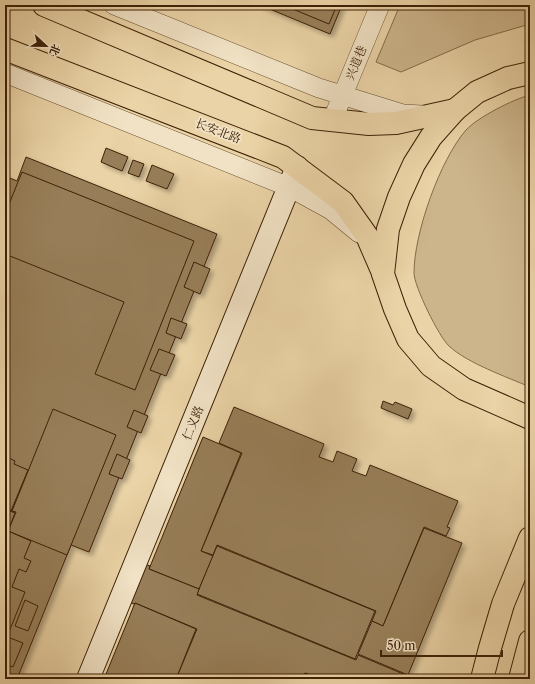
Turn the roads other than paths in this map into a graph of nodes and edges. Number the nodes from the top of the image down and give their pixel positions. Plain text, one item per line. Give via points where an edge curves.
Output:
1 (44, 5) edge
2 (114, 5) edge
3 (380, 5) edge
4 (5, 49) edge
5 (5, 73) edge
6 (530, 73) edge
7 (343, 95) junction
8 (455, 110) junction
9 (428, 116) junction
10 (332, 121) junction
11 (297, 167) junction
12 (289, 187) junction
13 (374, 251) junction
14 (384, 274) junction
15 (530, 418) edge
16 (530, 538) edge
17 (530, 641) edge
18 (88, 679) edge
19 (482, 679) edge
20 (520, 679) edge

1 - 10 main road via 312,118
2 - 7 street via 319,88
3 - 7 street, 兴道巷
4 - 11 main road, 长安北路 via 283,157
5 - 12 street
6 - 8 main road via 508,78 477,92
7 - 9 street via 403,114
7 - 10 street, 兴道巷
8 - 9 main road
8 - 14 main road via 431,137 414,164 399,197 388,229
9 - 10 main road via 396,123
11 - 12 street, 仁义路
11 - 13 main road, 长安北路 via 343,202 367,236
12 - 13 street via 331,210 358,231
12 - 18 street, 仁义路
13 - 14 main road, 长安北路
14 - 15 main road, 长安北路 via 408,339 431,366 464,389
16 - 19 main road via 503,604
17 - 20 main road

